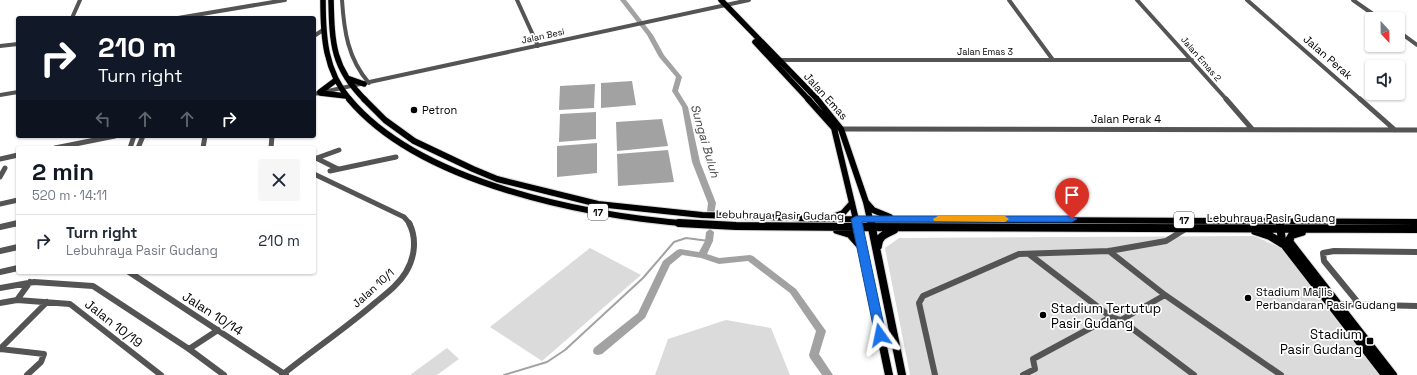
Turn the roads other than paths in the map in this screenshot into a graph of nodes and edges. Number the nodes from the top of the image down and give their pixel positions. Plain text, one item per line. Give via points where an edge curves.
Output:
1 (80, 0) edge
2 (285, 0) edge
3 (323, 0) edge
4 (331, 0) edge
5 (342, 0) edge
6 (517, 0) edge
7 (714, 0) edge
8 (749, 0) edge
9 (1009, 0) edge
10 (1137, 0) edge
11 (1247, 0) edge
12 (1354, 0) edge
13 (722, 4) edge
14 (1370, 12) edge
15 (73, 16) edge
16 (190, 16) edge
17 (323, 30) junction
18 (316, 35) edge
19 (316, 37) edge
20 (1405, 37) edge
21 (323, 39) junction
22 (16, 44) edge
23 (1417, 45) edge
24 (0, 46) edge
25 (538, 46) junction
26 (779, 60) junction
27 (1053, 60) junction
28 (1192, 60) junction
29 (347, 78) junction
30 (336, 80) junction
31 (366, 83) junction
32 (352, 86) junction
33 (341, 88) junction
34 (16, 92) edge
35 (317, 93) edge
36 (0, 95) edge
37 (347, 96) junction
38 (361, 96) junction
39 (838, 128) junction
40 (1252, 129) junction
41 (1395, 130) junction
42 (1417, 130) edge
43 (105, 138) edge
44 (65, 146) edge
45 (339, 150) dead end
46 (16, 155) edge
47 (396, 157) dead end
48 (0, 159) edge
49 (316, 159) edge
50 (316, 159) edge
51 (5, 168) dead end
52 (338, 170) junction
53 (330, 171) dead end
54 (316, 175) edge
55 (0, 177) edge
56 (16, 200) edge
57 (866, 202) junction
58 (852, 203) junction
59 (0, 204) edge
60 (856, 219) junction
61 (870, 219) junction
62 (904, 219) junction
63 (1371, 222) junction
64 (1417, 222) edge
65 (16, 223) edge
66 (826, 223) junction
67 (1280, 225) junction
68 (0, 227) edge
69 (858, 228) junction
70 (872, 228) junction
71 (910, 228) junction
72 (1187, 228) junction
73 (1248, 229) junction
74 (1316, 229) junction
75 (1379, 229) junction
76 (1417, 229) edge
77 (16, 247) edge
78 (1286, 247) junction
79 (862, 248) junction
80 (877, 248) junction
81 (0, 251) edge
82 (1109, 251) junction
83 (1417, 252) edge
84 (1029, 254) junction
85 (16, 268) edge
86 (0, 272) edge
87 (132, 274) edge
88 (30, 282) junction
89 (0, 288) edge
90 (1165, 295) junction
91 (17, 300) junction
92 (47, 302) junction
93 (0, 303) edge
94 (1334, 303) junction
95 (1360, 305) junction
96 (1417, 306) edge
97 (1111, 317) junction
98 (1120, 320) junction
99 (218, 330) junction
100 (0, 349) edge
101 (189, 349) junction
102 (1381, 373) edge
103 (284, 374) edge
104 (27, 375) edge
105 (161, 375) edge
106 (224, 375) edge
107 (889, 375) edge
108 (902, 375) edge
109 (935, 375) edge
110 (1023, 375) edge
111 (1194, 375) edge
112 (1281, 375) edge
113 (1393, 375) edge

1 - 15 street
2 - 16 street
3 - 17 main road, Lebuhraya Pasir Gudang / 17
4 - 29 main road, Lebuhraya Pasir Gudang / 17 via 335,52
5 - 31 street via 344,32 350,54
6 - 25 street
7 - 13 main road
8 - 13 street, Jalan Besi
9 - 27 street
10 - 28 street, Jalan Emas 2
11 - 41 street, Jalan Perak
12 - 14 street
13 - 25 street, Jalan Besi
13 - 26 main road, Jalan Emas
13 - 39 main road, Jalan Emas
17 - 18 street
17 - 21 main road, Lebuhraya Pasir Gudang / 17
19 - 21 street
20 - 23 street
21 - 30 main road, Lebuhraya Pasir Gudang / 17 via 326,56
22 - 24 street
25 - 31 street, Jalan Besi
26 - 27 street, Jalan Emas 3
26 - 39 main road, Jalan Emas via 826,109
27 - 28 street, Jalan Emas 3
28 - 40 street, Jalan Emas 2
29 - 31 main road
29 - 32 main road, Lebuhraya Pasir Gudang / 17
30 - 33 main road, Lebuhraya Pasir Gudang / 17
30 - 35 main road
31 - 32 street, Jalan Besi
31 - 38 main road
32 - 33 street, Jalan Besi
32 - 38 main road, Lebuhraya Pasir Gudang / 17
33 - 35 street, Jalan Besi
33 - 37 main road, Lebuhraya Pasir Gudang / 17
34 - 36 street
35 - 37 main road
37 - 66 main road, Lebuhraya Pasir Gudang / 17 via 366,117 403,145 466,175 540,199 591,211 698,225
38 - 66 main road, Lebuhraya Pasir Gudang / 17 via 377,113 414,141 497,179 598,204 702,215
39 - 40 street, Jalan Perak 4
39 - 57 main road, Jalan Emas
39 - 58 main road, Jalan Emas
40 - 41 street, Jalan Perak 4
41 - 42 street, Jalan Perak 4
43 - 44 street
45 - 49 street
46 - 48 street
47 - 52 street
50 - 52 street
51 - 55 street
52 - 53 street
54 - 103 street, Jalan 10/1 via 404,217 410,222 414,235 413,250 407,271 387,293
56 - 59 street
57 - 61 main road, Jalan Emas
57 - 62 main road via 880,214
58 - 60 main road, Jalan Emas
58 - 66 main road via 843,213
60 - 61 main road, Lebuhraya Pasir Gudang / 17
60 - 66 main road, Lebuhraya Pasir Gudang / 17
60 - 69 main road, Jalan Emas
61 - 62 main road, Lebuhraya Pasir Gudang / 17
61 - 70 main road, Jalan Emas
62 - 67 main road, Lebuhraya Pasir Gudang / 17 via 1088,219
63 - 64 main road, Lebuhraya Pasir Gudang / 17
63 - 67 main road, Lebuhraya Pasir Gudang / 17
63 - 75 main road
65 - 68 street
66 - 69 main road, Lebuhraya Pasir Gudang / 17
66 - 79 main road via 850,234
67 - 73 main road, Lebuhraya Pasir Gudang / 17
67 - 74 main road, Lebuhraya Pasir Gudang / 17
67 - 78 main road via 1282,240
69 - 70 main road, Lebuhraya Pasir Gudang / 17
69 - 79 main road, Jalan Emas
70 - 71 main road, Lebuhraya Pasir Gudang / 17
70 - 80 main road, Jalan Emas
71 - 72 main road, Lebuhraya Pasir Gudang / 17
71 - 80 main road via 882,235
72 - 73 main road, Lebuhraya Pasir Gudang / 17
72 - 82 street via 1166,241
73 - 78 main road via 1270,236
74 - 75 main road, Lebuhraya Pasir Gudang / 17
74 - 94 main road via 1292,235 1289,240
75 - 76 main road, Lebuhraya Pasir Gudang / 17
77 - 81 street
78 - 94 main road
79 - 107 main road, Jalan Emas
80 - 108 main road, Jalan Emas
82 - 84 street
82 - 90 street
83 - 95 street via 1323,253 1324,261
84 - 97 street
84 - 109 street via 1019,254 1001,261 920,298
85 - 86 street
87 - 99 street, Jalan 10/14
88 - 89 street
88 - 91 street
88 - 101 street via 93,286
90 - 98 street
90 - 112 street
91 - 92 street, Jalan 10/19
91 - 93 street, Jalan 10/19
92 - 100 street
92 - 105 street, Jalan 10/19 via 70,304
94 - 95 street
94 - 102 main road
94 - 113 main road
95 - 96 street
97 - 98 street
97 - 110 street via 1033,359 1035,368
98 - 111 street
99 - 101 street
99 - 103 street, Jalan 10/14
100 - 104 street via 44,354 42,362
101 - 106 street

